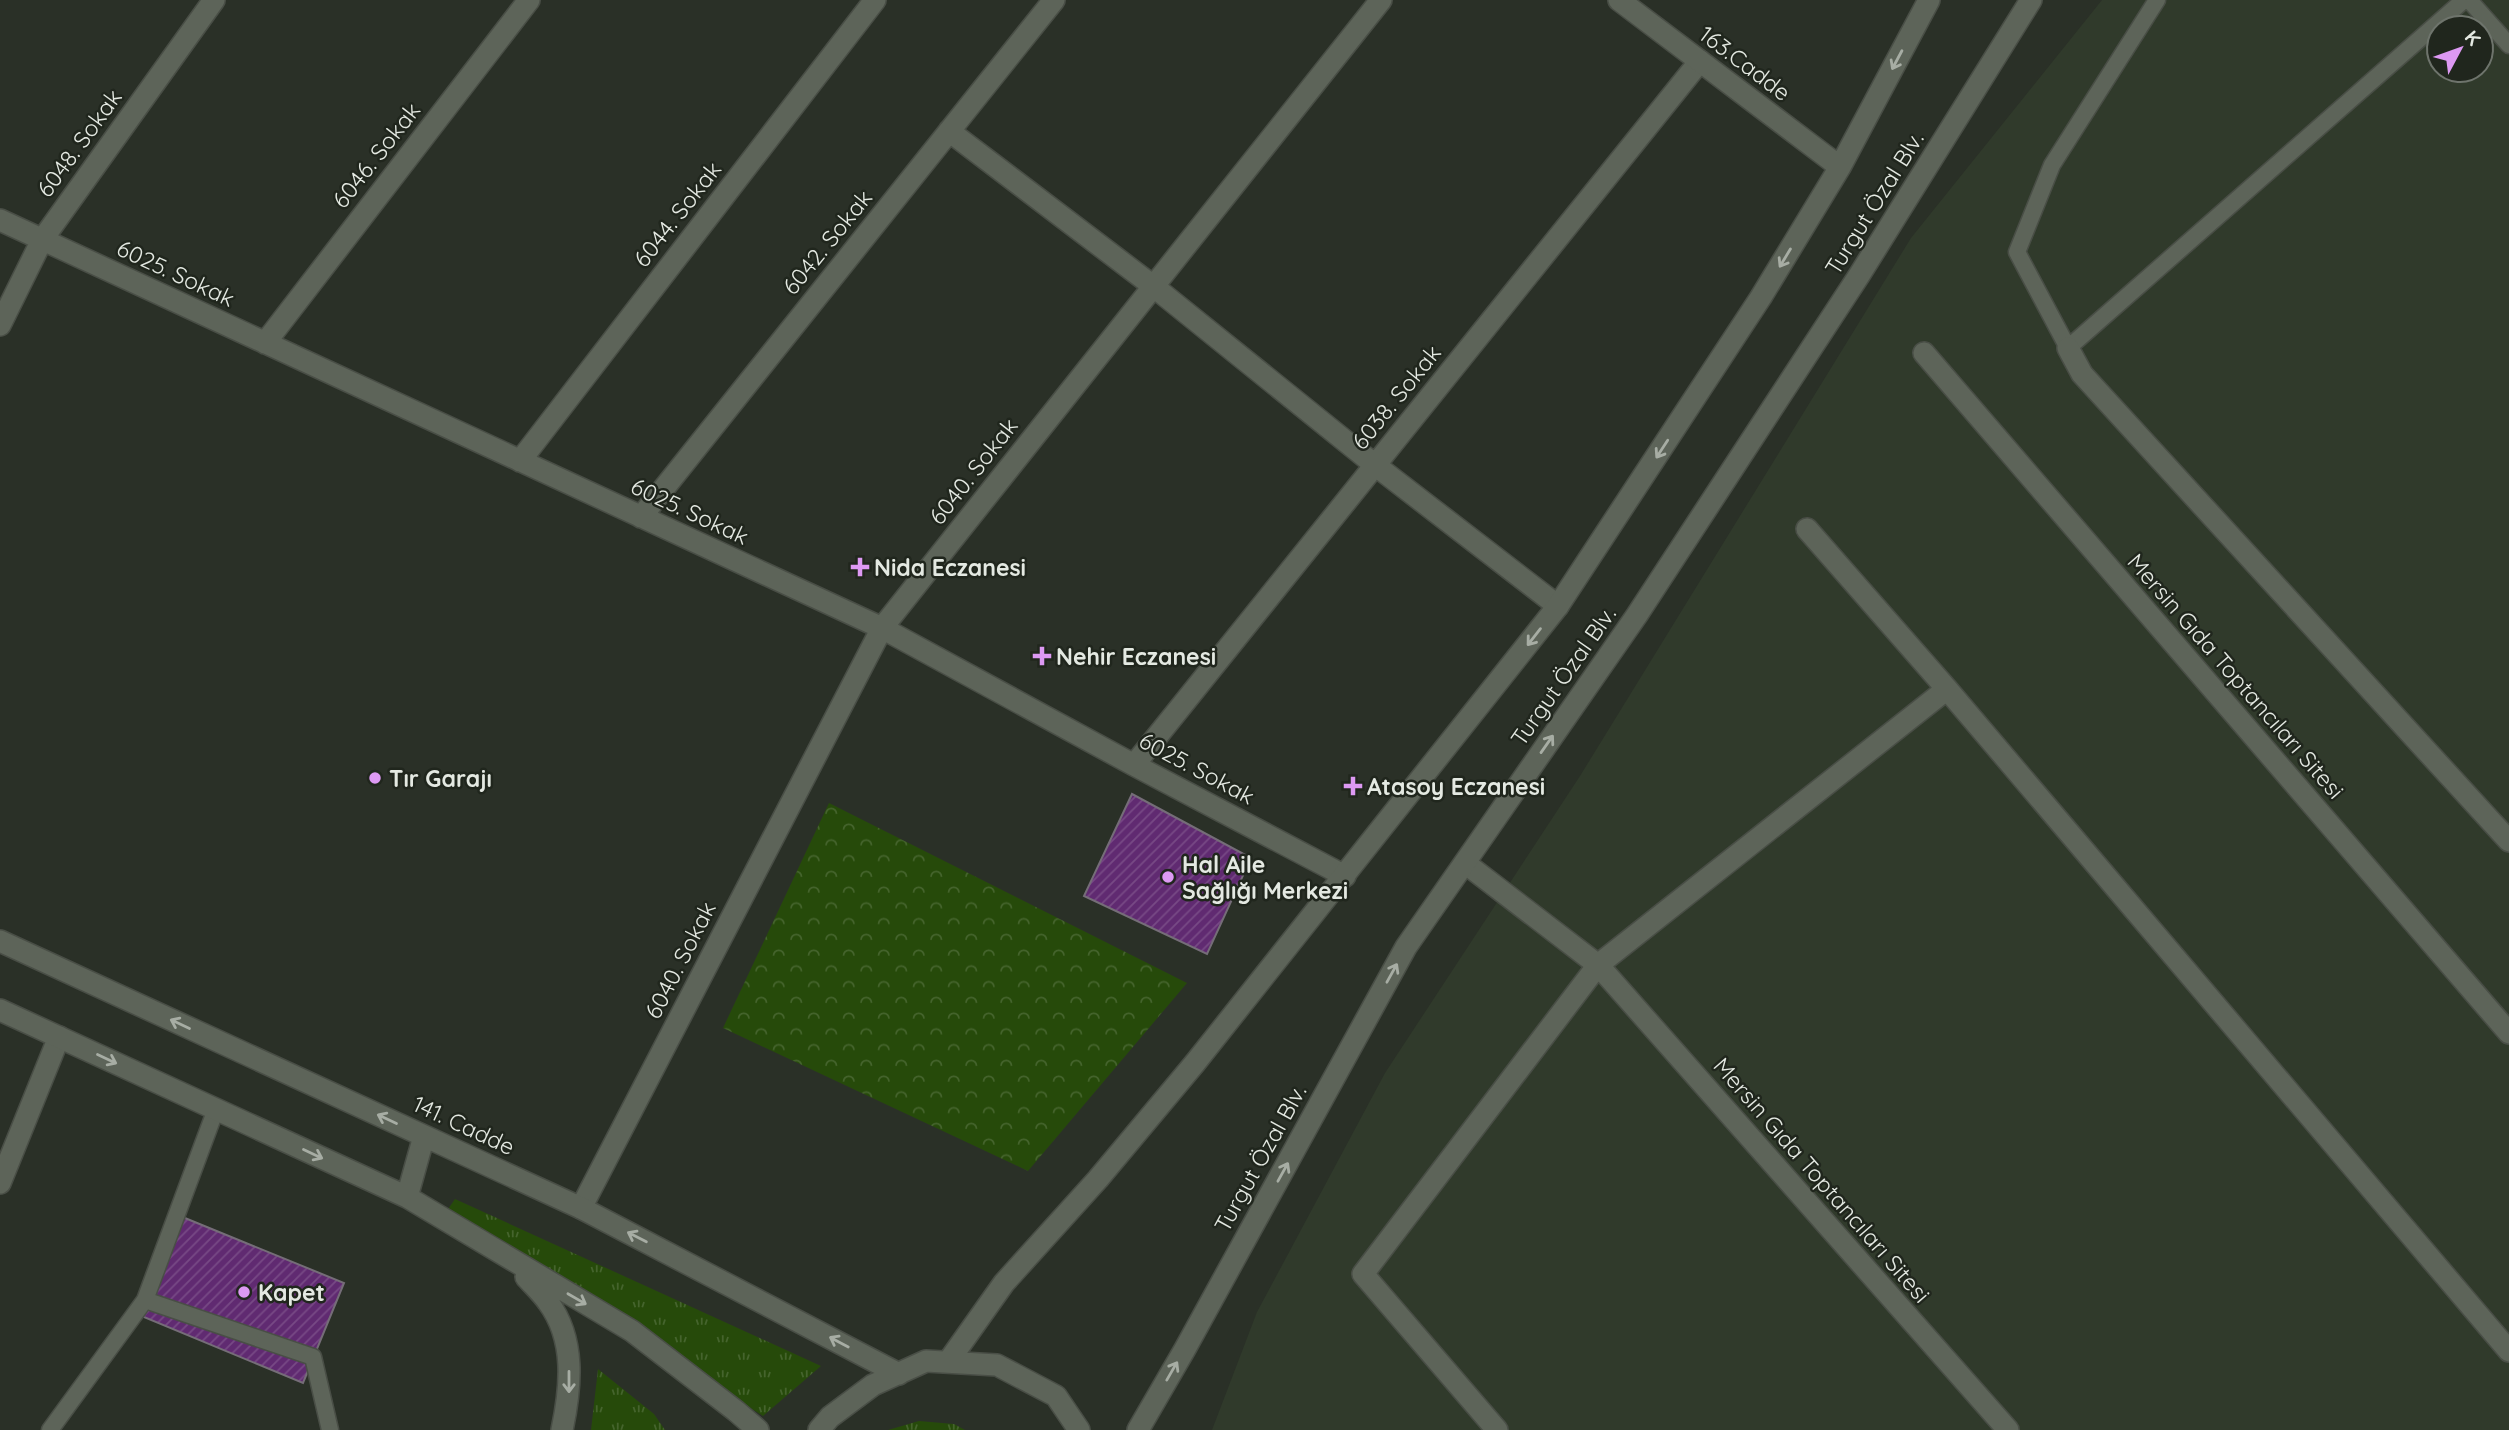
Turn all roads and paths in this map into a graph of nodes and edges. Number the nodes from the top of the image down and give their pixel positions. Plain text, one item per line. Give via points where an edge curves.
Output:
1 (214, 0) edge
2 (529, 0) edge
3 (875, 0) edge
4 (1054, 0) edge
5 (1381, 0) edge
6 (1619, 0) edge
7 (1930, 0) edge
8 (2031, 0) edge
9 (2157, 0) edge
10 (2467, 0) edge
11 (2509, 45) edge
12 (1700, 61) junction
13 (949, 131) junction
14 (1840, 167) junction
15 (0, 220) edge
16 (42, 240) junction
17 (1153, 286) junction
18 (0, 325) edge
19 (265, 342) junction
20 (2068, 348) junction
21 (1924, 353) dead end
22 (520, 461) junction
23 (1375, 465) junction
24 (641, 517) junction
25 (1807, 528) dead end
26 (1559, 606) junction
27 (882, 628) junction
28 (1947, 689) junction
29 (1134, 765) junction
30 (2509, 841) edge
31 (1465, 863) junction
32 (1345, 876) junction
33 (0, 941) edge
34 (1598, 965) junction
35 (0, 1010) edge
36 (2509, 1033) edge
37 (59, 1037) junction
38 (216, 1109) junction
39 (424, 1136) junction
40 (0, 1183) edge
41 (407, 1198) junction
42 (581, 1208) junction
43 (510, 1260) junction
44 (145, 1300) junction
45 (2509, 1351) edge
46 (948, 1362) junction
47 (899, 1374) junction
48 (50, 1430) edge
49 (330, 1430) edge
50 (562, 1430) edge
51 (758, 1430) edge
52 (819, 1430) edge
53 (1079, 1430) edge
54 (1138, 1430) edge
55 (1497, 1430) edge
56 (2008, 1430) edge

1 - 16 street, 6048. Sokak
2 - 19 street, 6046. Sokak
3 - 22 street, 6044. Sokak
4 - 13 street, 6042. Sokak
5 - 17 street, 6040. Sokak
6 - 12 street, 163.Cadde
7 -> 14 street, Turgut Özal Blv.
31 -> 8 street, Turgut Özal Blv. via 1652,593
9 - 20 lane via 2052,165 2017,253
10 - 11 lane
10 - 20 lane
12 - 14 street, 163.Cadde
12 - 23 street, 6038. Sokak
13 - 17 street
13 - 24 street, 6042. Sokak
14 -> 26 street, Turgut Özal Blv. via 1761,297
15 - 16 street, 6025. Sokak
16 - 18 street, 6048. Sokak
16 - 19 street, 6025. Sokak
17 - 23 street
17 - 27 street, 6040. Sokak
19 - 22 street, 6025. Sokak
20 - 30 street via 2082,374
21 - 36 street, Mersin Gıda Toptancıları Sitesi
22 - 24 street, 6025. Sokak
23 - 26 street
23 - 29 street, 6038. Sokak
24 - 27 street, 6025. Sokak
25 - 28 street
26 -> 32 street, Turgut Özal Blv.
27 - 29 street, 6025. Sokak
27 - 42 street, 6040. Sokak
28 - 34 street
28 - 45 street
29 - 32 street, 6025. Sokak
31 - 34 street, Mersin Gıda Toptancıları Sitesi
54 -> 31 street, Turgut Özal Blv. via 1406,947
32 - 46 street, Turgut Özal Blv. via 1186,1074 1004,1283
39 -> 33 street, 141. Cadde
34 - 55 street via 1363,1274
34 - 56 street, Mersin Gıda Toptancıları Sitesi
35 - 37 street
37 -> 38 street
37 - 40 street
38 -> 41 street
38 - 44 lane
39 - 41 street
39 - 42 street, 141. Cadde
41 - 43 street
47 -> 42 street, 141. Cadde
43 -> 50 street via 549,1302 566,1336 571,1387
43 -> 51 street via 632,1331
44 - 48 lane
44 - 49 lane via 313,1357
46 - 47 street via 926,1361
46 - 53 street via 997,1365 1056,1396
47 - 52 street via 873,1385

